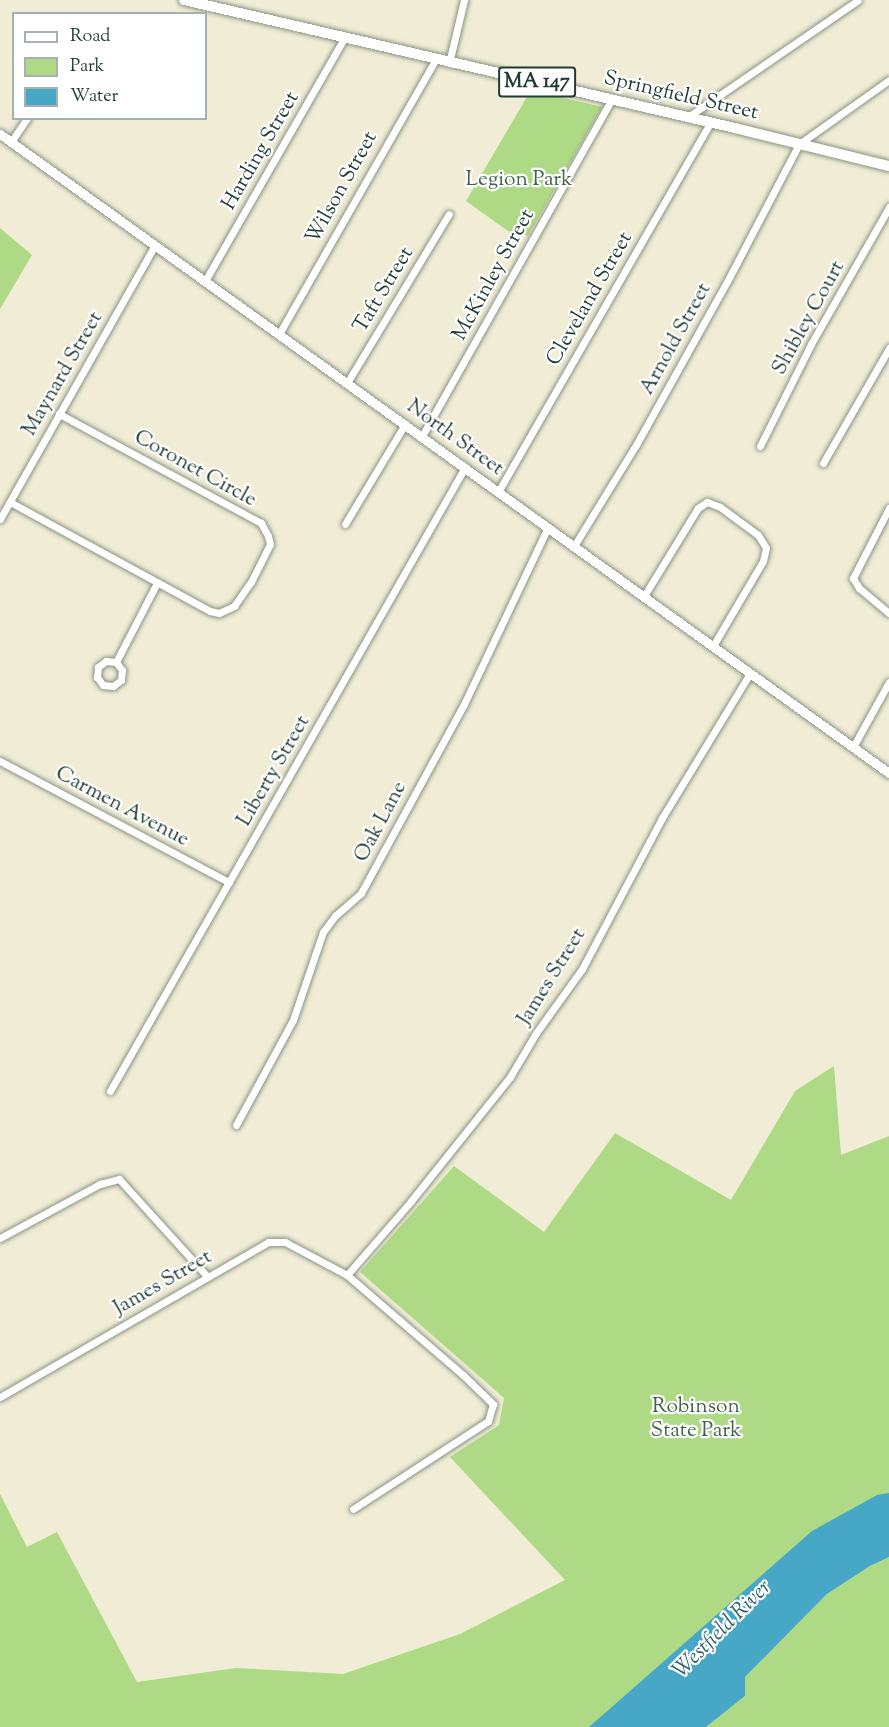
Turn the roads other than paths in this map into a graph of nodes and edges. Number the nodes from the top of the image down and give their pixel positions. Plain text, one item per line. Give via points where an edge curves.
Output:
1 (184, 0) edge
2 (464, 0) edge
3 (858, 0) edge
4 (205, 10) edge
5 (345, 37) junction
6 (435, 60) junction
7 (449, 63) junction
8 (889, 80) edge
9 (612, 99) junction
10 (688, 117) junction
11 (26, 120) edge
12 (711, 122) junction
13 (0, 134) edge
14 (11, 142) junction
15 (799, 144) junction
16 (889, 166) edge
17 (889, 207) edge
18 (449, 214) dead end
19 (155, 245) junction
20 (206, 281) junction
21 (279, 334) junction
22 (889, 348) edge
23 (348, 383) junction
24 (59, 414) junction
25 (405, 424) junction
26 (422, 436) junction
27 (760, 446) dead end
28 (823, 463) dead end
29 (465, 467) junction
30 (498, 492) junction
31 (10, 502) junction
32 (889, 508) edge
33 (0, 519) edge
34 (345, 524) dead end
35 (548, 527) junction
36 (574, 546) junction
37 (157, 583) junction
38 (644, 596) junction
39 (889, 614) edge
40 (713, 646) junction
41 (116, 662) dead end
42 (750, 673) junction
43 (889, 682) edge
44 (853, 747) junction
45 (0, 761) edge
46 (889, 773) edge
47 (229, 882) junction
48 (110, 1090) dead end
49 (236, 1125) dead end
50 (0, 1238) edge
51 (347, 1275) junction
52 (207, 1276) junction
53 (0, 1397) edge
54 (353, 1509) dead end

1 - 4 main road, Springfield Street / MA 147
2 - 7 street
3 - 10 street
4 - 5 main road, Springfield Street / MA 147
5 - 6 main road, Springfield Street / MA 147
5 - 20 street, Harding Street
6 - 7 main road, Springfield Street / MA 147
6 - 21 street, Wilson Street
7 - 9 main road, Springfield Street / MA 147
8 - 15 street
9 - 10 main road, Springfield Street / MA 147
9 - 26 street, McKinley Street
10 - 12 main road, Springfield Street / MA 147
11 - 14 street
12 - 15 main road, Springfield Street / MA 147
12 - 30 street, Cleveland Street
13 - 14 main road, North Street
14 - 19 main road, North Street
15 - 16 main road, Springfield Street / MA 147
15 - 36 street, Arnold Street via 636,445
17 - 27 street, Shibley Court via 811,344
18 - 23 street, Taft Street
19 - 20 main road, North Street
19 - 24 street, Maynard Street
20 - 21 main road, North Street
21 - 23 main road, North Street
22 - 28 street
23 - 25 main road, North Street
24 - 31 street, Maynard Street
24 - 37 street, Coronet Circle via 265,527 268,551 240,598 226,611 210,611
25 - 26 main road, North Street
25 - 34 street
26 - 29 main road, North Street
29 - 30 main road, North Street
29 - 47 street, Liberty Street
30 - 35 main road, North Street
31 - 33 street, Maynard Street
31 - 37 street, Coronet Circle
32 - 39 street via 853,578
35 - 36 main road, North Street
35 - 49 street, Oak Lane via 464,704 361,893 323,932 293,1020
36 - 38 main road, North Street
37 - 41 street
38 - 40 main road, North Street
38 - 40 street via 698,508 707,502 720,507 758,535 766,548
40 - 42 main road, North Street
42 - 44 main road, North Street
42 - 51 street, James Street via 667,811 582,969 510,1077
43 - 44 street
44 - 46 main road, North Street
45 - 47 street, Carmen Avenue
47 - 48 street, Liberty Street
50 - 52 street via 100,1184 118,1179
51 - 52 street, James Street via 285,1242 268,1242
51 - 54 street, James Street via 493,1404 488,1421
52 - 53 street, James Street

